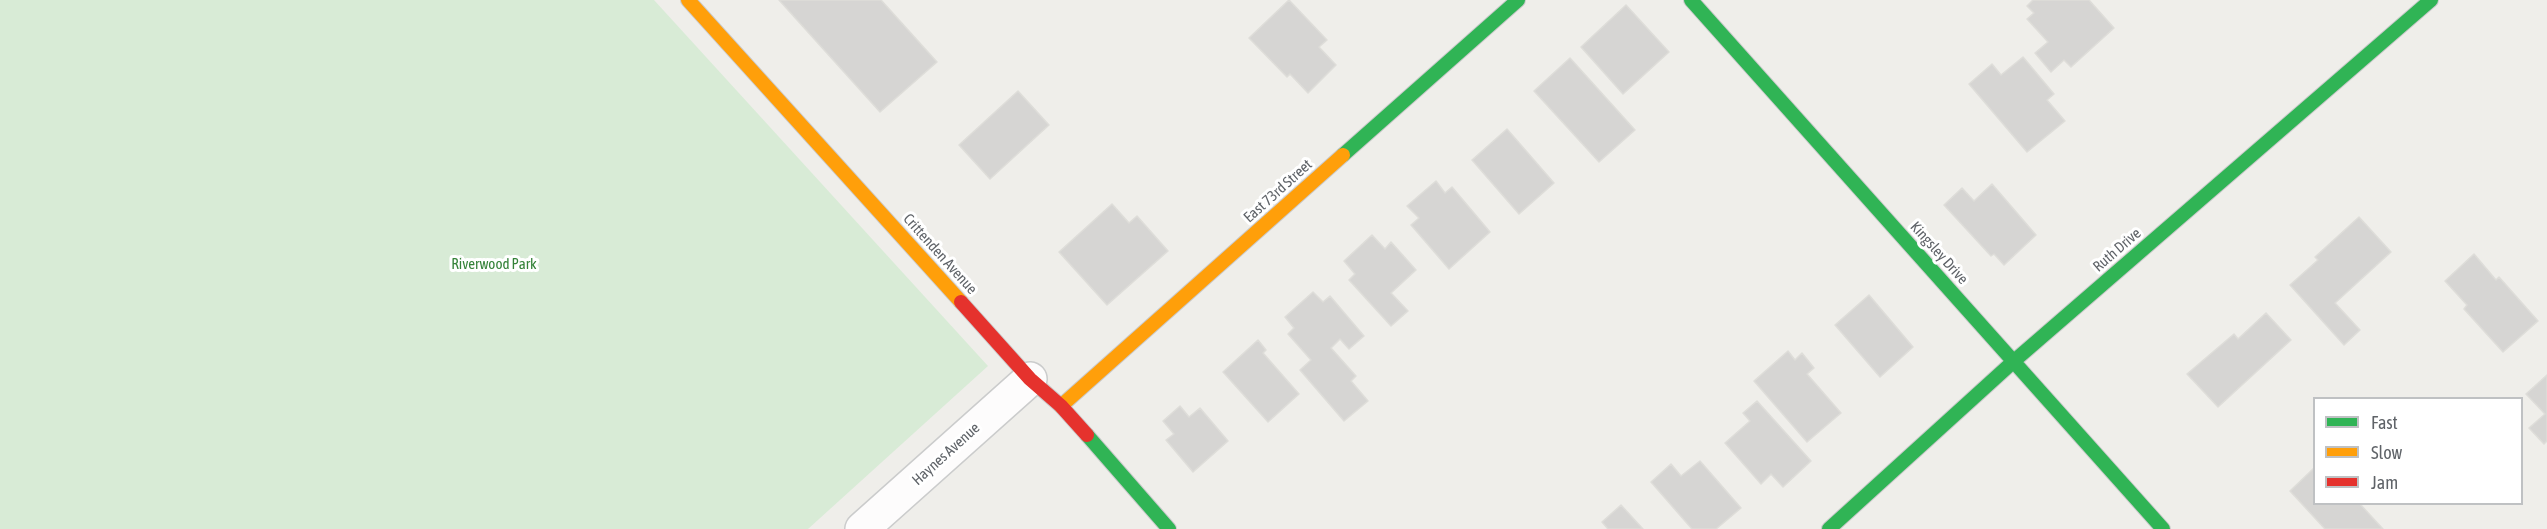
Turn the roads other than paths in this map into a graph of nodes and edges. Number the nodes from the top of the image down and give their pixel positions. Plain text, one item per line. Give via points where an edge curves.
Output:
1 (688, 0) edge
2 (1518, 0) edge
3 (1690, 0) edge
4 (2431, 0) edge
5 (2014, 361) junction
6 (1030, 379) junction
7 (1061, 406) junction
8 (862, 529) edge
9 (1169, 529) edge
10 (1829, 529) edge
11 (2163, 529) edge

1 - 6 street, Crittenden Avenue
2 - 7 street, East 73rd Street
3 - 5 street, Kingsley Drive
4 - 5 street, Ruth Drive
5 - 10 street, Ruth Drive
5 - 11 street, Kingsley Drive
6 - 7 street, Crittenden Avenue
6 - 8 street, Haynes Avenue
7 - 9 street, Crittenden Avenue

